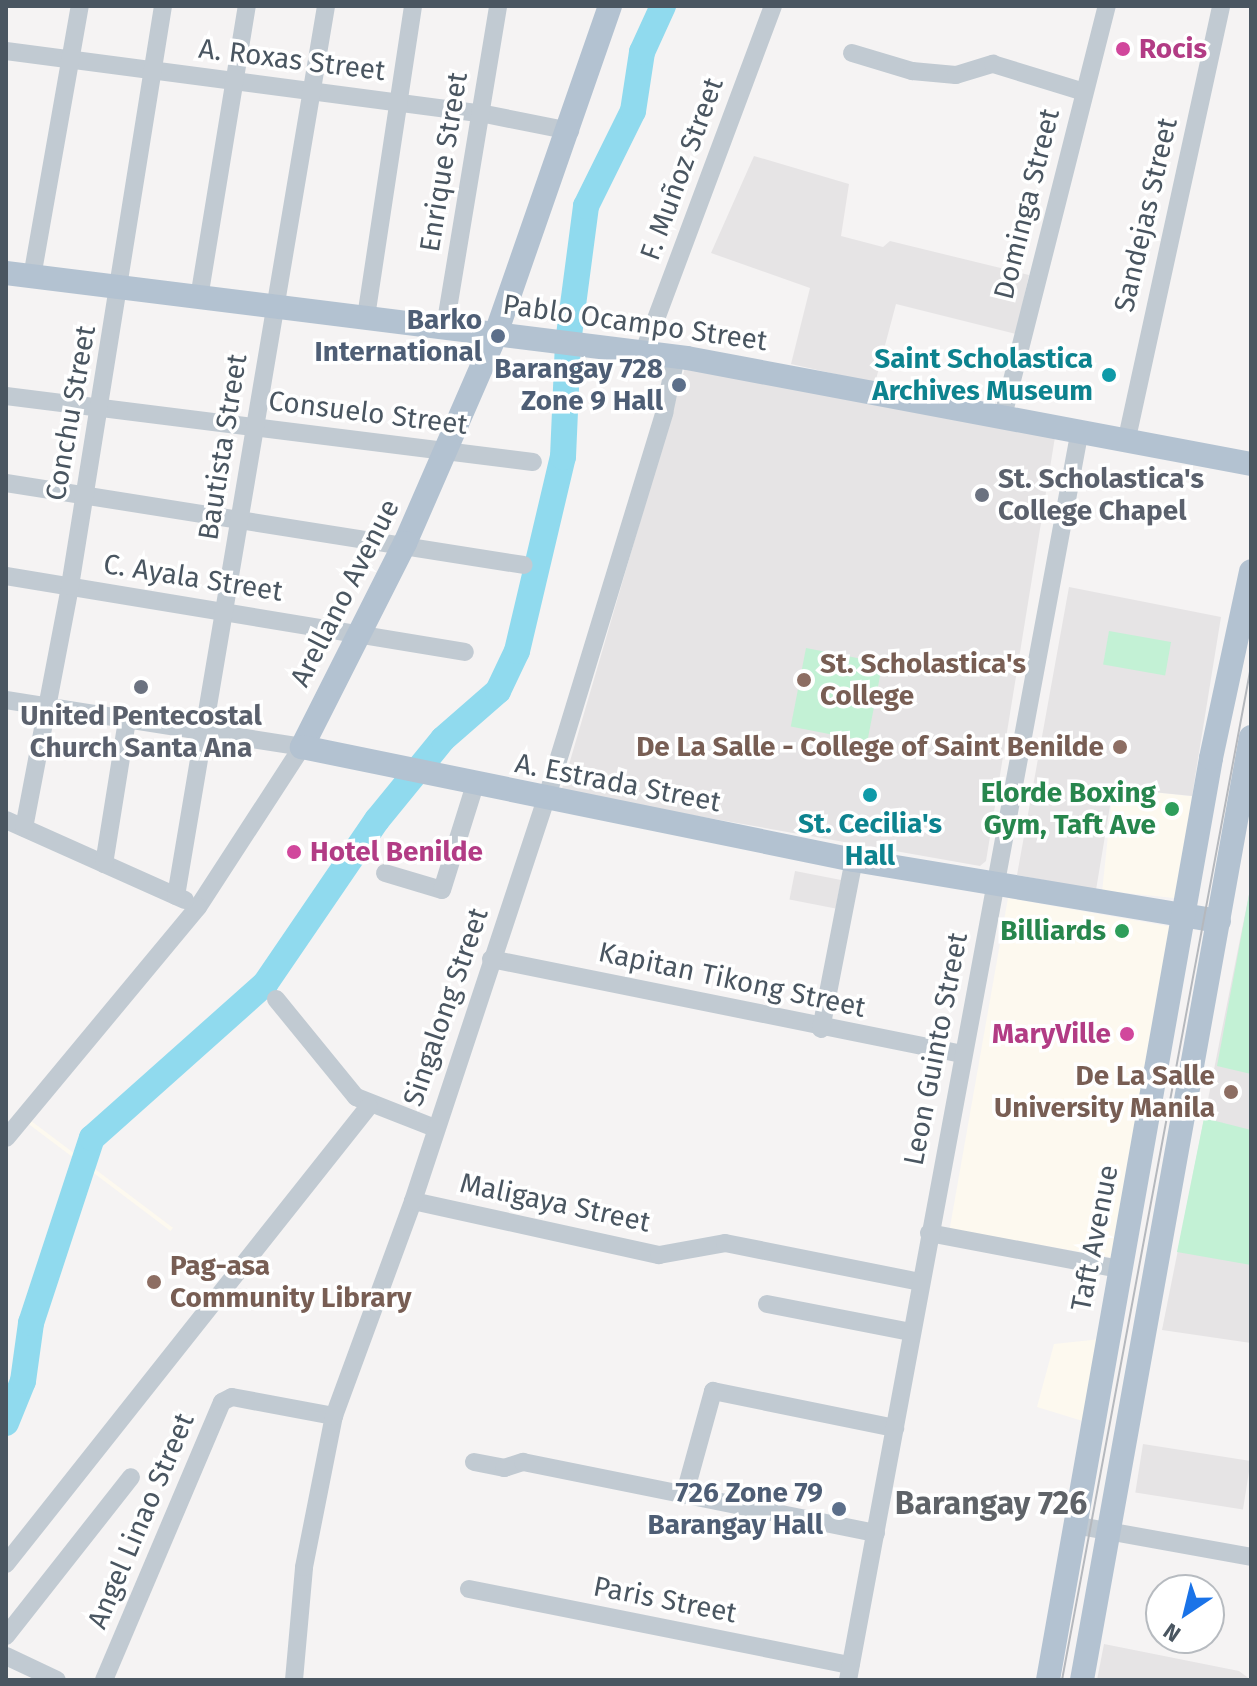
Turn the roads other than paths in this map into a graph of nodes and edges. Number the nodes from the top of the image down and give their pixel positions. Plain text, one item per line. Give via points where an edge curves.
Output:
1 (80, 6) edge
2 (163, 6) edge
3 (247, 6) edge
4 (326, 6) edge
5 (413, 6) edge
6 (498, 6) edge
7 (610, 6) edge
8 (773, 6) edge
9 (1107, 6) edge
10 (1221, 6) edge
11 (6, 51) edge
12 (852, 53) dead end
13 (71, 60) junction
14 (152, 70) junction
15 (235, 81) junction
16 (310, 91) junction
17 (1084, 92) junction
18 (398, 102) junction
19 (480, 113) junction
20 (570, 131) junction
21 (6, 273) edge
22 (32, 277) junction
23 (121, 288) junction
24 (199, 298) junction
25 (273, 308) junction
26 (366, 317) junction
27 (445, 327) junction
28 (496, 334) junction
29 (644, 351) junction
30 (676, 357) junction
31 (6, 396) edge
32 (100, 409) junction
33 (1003, 416) junction
34 (255, 427) junction
35 (1080, 429) junction
36 (1127, 438) junction
37 (448, 450) junction
38 (1246, 459) edge
39 (533, 462) dead end
40 (6, 483) edge
41 (86, 495) junction
42 (240, 519) junction
43 (405, 543) junction
44 (524, 565) dead end
45 (1251, 571) edge
46 (6, 576) edge
47 (70, 586) junction
48 (225, 614) junction
49 (359, 632) junction
50 (465, 652) dead end
51 (6, 700) edge
52 (48, 707) junction
53 (127, 720) junction
54 (207, 733) junction
55 (1251, 737) edge
56 (302, 747) junction
57 (475, 785) junction
58 (546, 800) junction
59 (6, 820) edge
60 (24, 828) junction
61 (854, 860) junction
62 (104, 864) junction
63 (385, 873) dead end
64 (996, 884) junction
65 (176, 896) junction
66 (198, 907) junction
67 (1185, 914) junction
68 (1219, 921) junction
69 (491, 959) junction
70 (276, 999) dead end
71 (821, 1029) junction
72 (962, 1054) junction
73 (369, 1106) junction
74 (435, 1128) junction
75 (6, 1138) edge
76 (1139, 1164) junction
77 (1174, 1167) junction
78 (413, 1201) junction
79 (929, 1233) junction
80 (1119, 1269) junction
81 (920, 1282) junction
82 (767, 1304) dead end
83 (911, 1332) junction
84 (334, 1416) junction
85 (895, 1428) junction
86 (474, 1462) dead end
87 (131, 1477) dead end
88 (685, 1493) junction
89 (1074, 1525) junction
90 (1111, 1531) junction
91 (876, 1533) junction
92 (1251, 1557) edge
93 (6, 1564) edge
94 (469, 1589) dead end
95 (6, 1636) edge
96 (6, 1656) edge
97 (849, 1672) edge
98 (48, 1678) edge
99 (104, 1680) edge
100 (294, 1680) edge
101 (1048, 1680) edge
102 (1082, 1680) edge

1 - 13 street
2 - 14 street, Conchu Street
3 - 15 street
4 - 16 street, Bautista Street
5 - 18 street
6 - 19 street, Enrique Street
7 - 20 main road, Arellano Avenue
8 - 29 street, F. Muñoz Street
9 - 17 street, Dominga Street
10 - 36 street, Sandejas Street
11 - 13 street, A. Roxas Street
12 - 17 street via 912,71 956,75 993,64
13 - 14 street, A. Roxas Street
13 - 22 street
14 - 15 street, A. Roxas Street
14 - 23 street, Conchu Street
15 - 16 street, A. Roxas Street
15 - 24 street
16 - 18 street, A. Roxas Street
16 - 25 street, Bautista Street
17 - 33 street, Dominga Street
18 - 19 street, A. Roxas Street
18 - 26 street
19 - 20 street, A. Roxas Street
19 - 27 street, Enrique Street
20 - 28 main road, Arellano Avenue
21 - 22 main road, Pablo Ocampo Street
22 - 23 main road, Pablo Ocampo Street
23 - 24 main road, Pablo Ocampo Street
23 - 32 street, Conchu Street
24 - 25 main road, Pablo Ocampo Street
25 - 26 main road, Pablo Ocampo Street
25 - 34 street, Bautista Street
26 - 27 main road, Pablo Ocampo Street
27 - 28 main road, Pablo Ocampo Street
28 - 29 main road, Pablo Ocampo Street
28 - 37 main road, Arellano Avenue
29 - 30 main road, Pablo Ocampo Street
30 - 33 main road, Pablo Ocampo Street
30 - 58 street, Singalong Street via 660,427
31 - 32 street, Consuelo Street
32 - 34 street, Consuelo Street
32 - 41 street, Conchu Street
33 - 35 main road, Pablo Ocampo Street
34 - 37 street, Consuelo Street
34 - 42 street, Bautista Street
35 - 36 main road, Pablo Ocampo Street
35 - 64 street, Leon Guinto Street
36 - 38 main road, Pablo Ocampo Street
37 - 39 street, Consuelo Street
37 - 43 main road, Arellano Avenue
40 - 41 street
41 - 42 street
41 - 47 street, Conchu Street
42 - 43 street
42 - 48 street, Bautista Street
43 - 44 street
43 - 49 main road, Arellano Avenue
45 - 67 main road, Taft Avenue
46 - 47 street, C. Ayala Street
47 - 48 street, C. Ayala Street
47 - 52 street, Conchu Street
48 - 49 street, C. Ayala Street
48 - 54 street, Bautista Street
49 - 50 street, C. Ayala Street
49 - 56 main road, Arellano Avenue
51 - 52 street, A. Estrada Street
52 - 53 street, A. Estrada Street
52 - 60 street, Conchu Street
53 - 54 street, A. Estrada Street
53 - 62 street
54 - 56 street, A. Estrada Street
54 - 65 street, Bautista Street
55 - 68 main road
56 - 57 main road, A. Estrada Street
56 - 66 street, Arellano Avenue
57 - 58 main road, A. Estrada Street
57 - 63 street via 442,890
58 - 61 main road, A. Estrada Street
58 - 69 street, Singalong Street
59 - 60 street
60 - 62 street
61 - 64 main road, A. Estrada Street
61 - 71 street
62 - 65 street
64 - 67 main road, A. Estrada Street
64 - 72 street, Leon Guinto Street
65 - 66 street
66 - 75 street, Arellano Avenue
67 - 68 main road, A. Estrada Street
67 - 76 main road, Taft Avenue
68 - 77 main road
69 - 71 street, Kapitan Tikong Street
69 - 74 street, Singalong Street
70 - 73 street via 342,1083
71 - 72 street, Kapitan Tikong Street
72 - 79 street, Leon Guinto Street
73 - 74 street
73 - 93 street
74 - 78 street, Singalong Street
76 - 77 main road
76 - 80 main road, Taft Avenue
77 - 90 main road
78 - 81 street, Maligaya Street via 659,1255 725,1243
78 - 84 street, Singalong Street
79 - 80 street
79 - 81 street, Leon Guinto Street
80 - 89 main road, Taft Avenue
81 - 83 street, Leon Guinto Street
82 - 83 street
83 - 85 street, Leon Guinto Street
84 - 99 street, Angel Linao Street via 232,1397 222,1402
84 - 100 street, Singalong Street via 304,1567
85 - 88 street via 713,1391
85 - 91 street, Leon Guinto Street
86 - 88 street via 504,1468 523,1462
87 - 95 street
88 - 91 street
89 - 90 street
89 - 101 main road, Taft Avenue
90 - 92 street
90 - 102 main road
91 - 97 street, Leon Guinto Street
94 - 97 street, Paris Street
96 - 98 street

